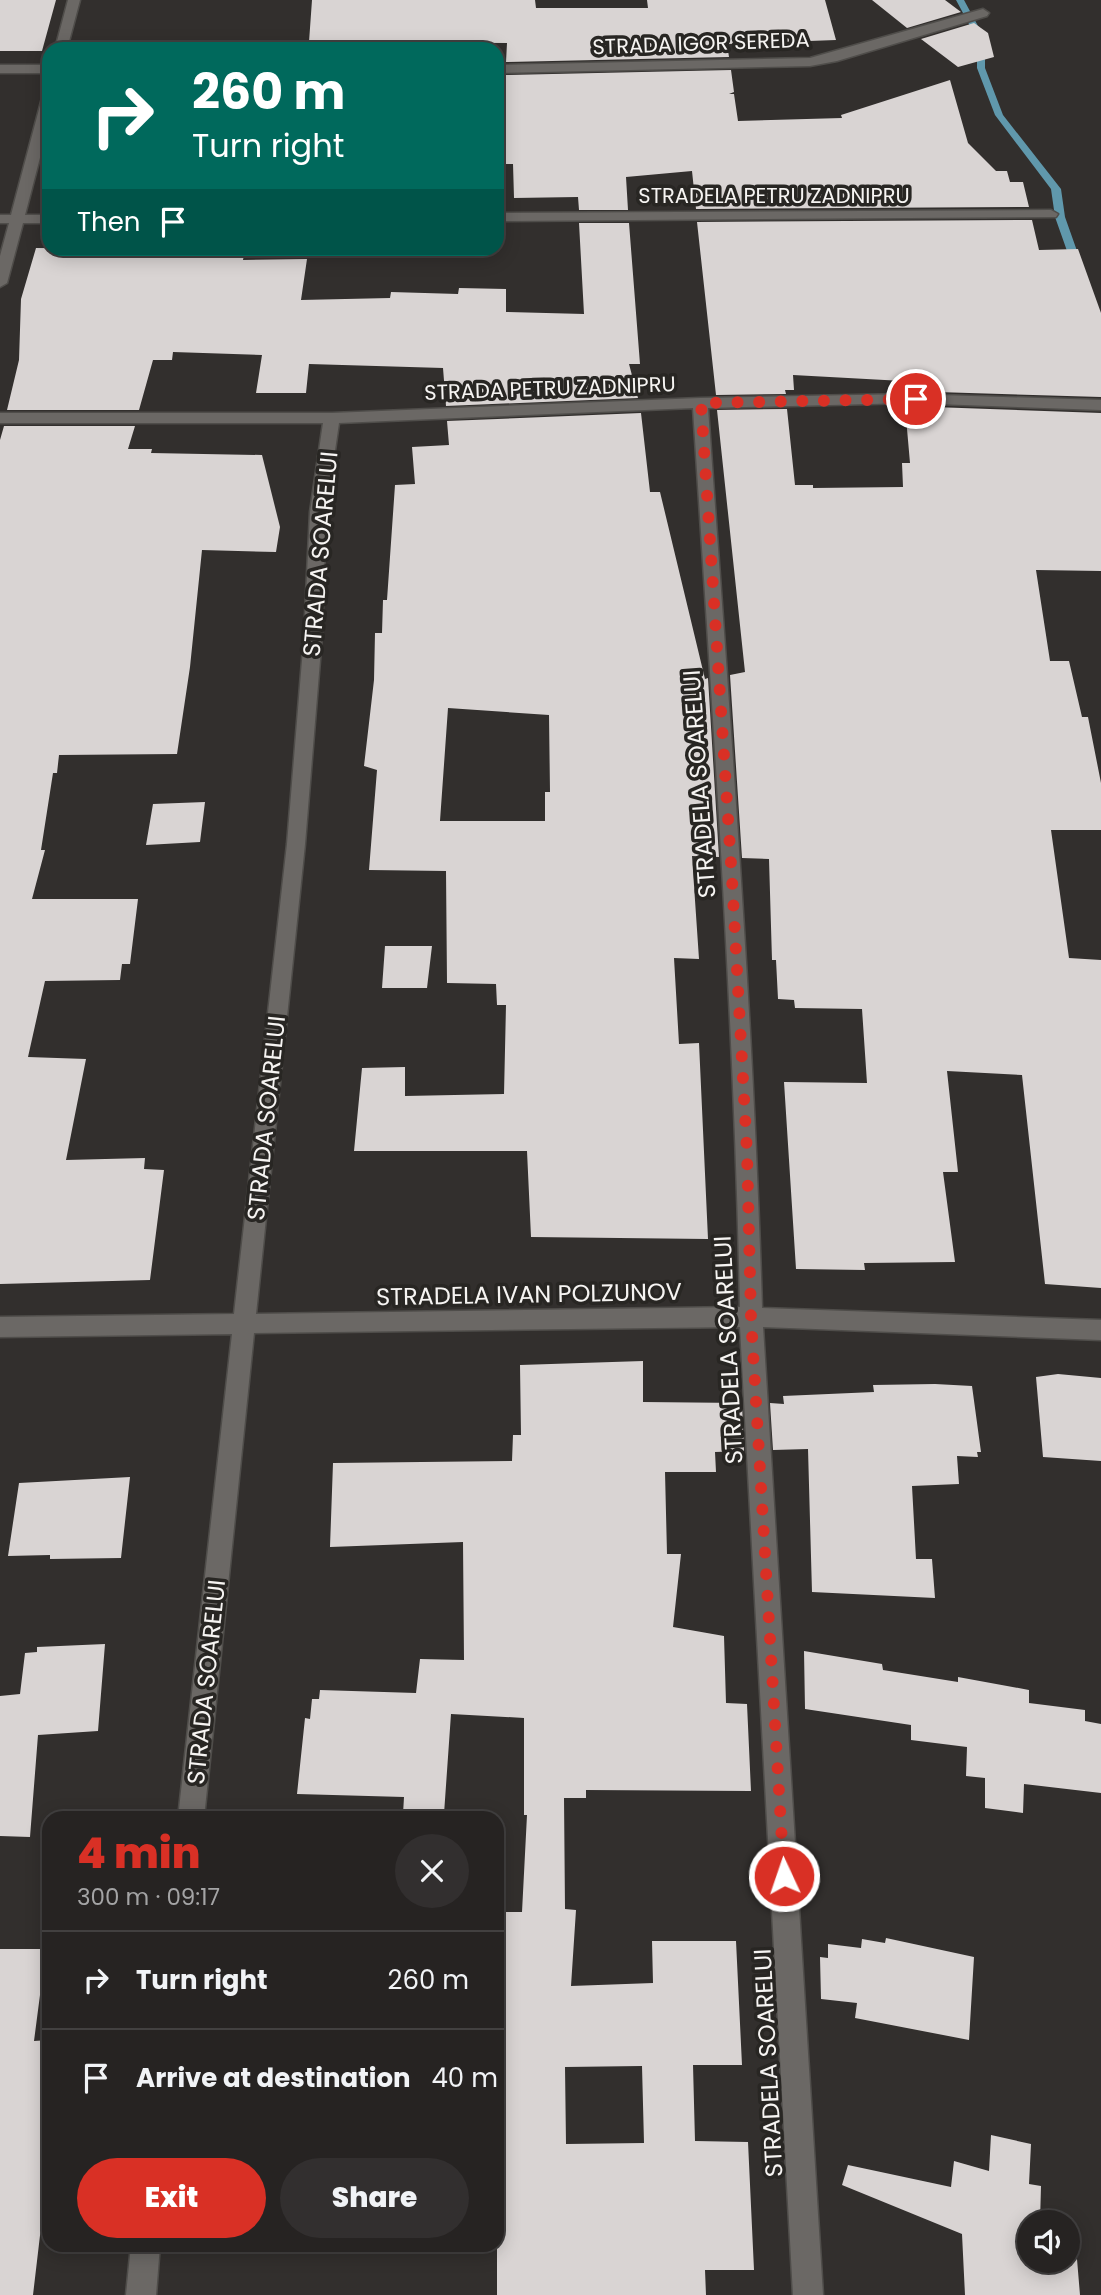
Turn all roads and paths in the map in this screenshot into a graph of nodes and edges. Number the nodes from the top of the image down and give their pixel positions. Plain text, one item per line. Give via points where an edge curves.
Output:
1 (74, 0) edge
2 (984, 13) dead end
3 (63, 42) edge
4 (0, 69) edge
5 (42, 69) edge
6 (504, 69) edge
7 (42, 125) edge
8 (1051, 214) dead end
9 (504, 217) edge
10 (0, 219) edge
11 (18, 219) junction
12 (42, 219) edge
13 (0, 283) edge
14 (701, 403) junction
15 (1101, 405) edge
16 (0, 418) edge
17 (332, 418) junction
18 (751, 1317) junction
19 (244, 1324) junction
20 (0, 1327) edge
21 (1101, 1330) edge
22 (192, 1811) edge
23 (145, 2252) edge
24 (141, 2295) edge
25 (808, 2295) edge

1 - 3 street
2 - 6 street, STRADA IGOR SEREDA via 810,62
4 - 5 street
7 - 11 street
8 - 9 street, STRADELA PETRU ZADNIPRU
10 - 11 street
11 - 12 street
11 - 13 street
14 - 15 street, STRADA PETRU ZADNIPRU via 940,399
14 - 17 street, STRADA PETRU ZADNIPRU
14 - 18 street, STRADELA SOARELUI via 745,1113
16 - 17 street, STRADA PETRU ZADNIPRU
17 - 19 street, STRADA SOARELUI via 318,512 296,844
18 - 19 street, STRADELA IVAN POLZUNOV
18 - 21 street, STRADELA IVAN POLZUNOV
18 - 25 street, STRADELA SOARELUI
19 - 20 street, STRADELA IVAN POLZUNOV
19 - 22 street, STRADA SOARELUI
23 - 24 street

